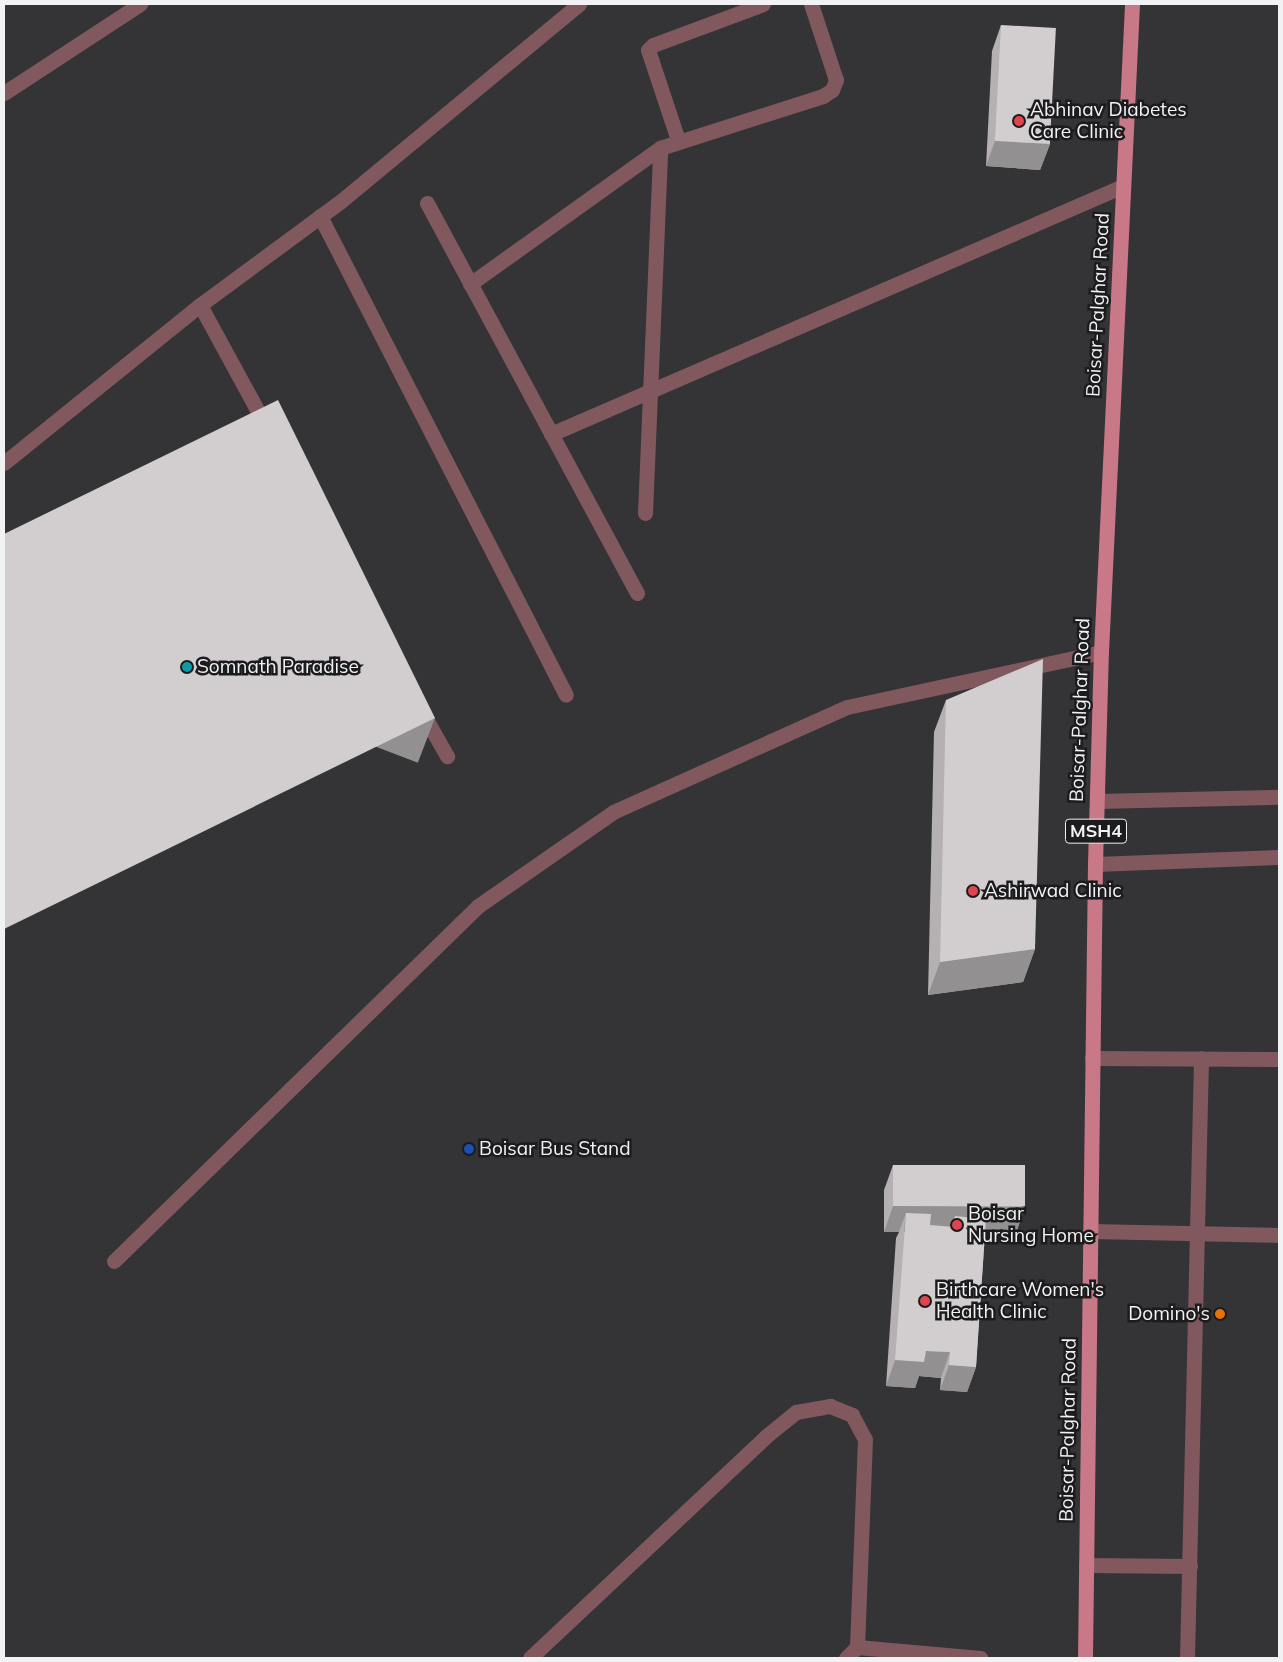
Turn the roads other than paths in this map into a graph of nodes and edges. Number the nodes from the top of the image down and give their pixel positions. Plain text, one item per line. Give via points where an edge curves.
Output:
1 (140, 4) edge
2 (579, 4) edge
3 (763, 4) edge
4 (811, 4) edge
5 (1132, 4) edge
6 (4, 93) edge
7 (678, 140) junction
8 (660, 148) junction
9 (1123, 186) junction
10 (427, 203) dead end
11 (320, 216) junction
12 (470, 284) junction
13 (200, 305) junction
14 (649, 391) junction
15 (551, 434) junction
16 (276, 444) edge
17 (4, 463) edge
18 (645, 514) dead end
19 (637, 593) dead end
20 (1101, 652) junction
21 (566, 695) dead end
22 (413, 696) edge
23 (447, 756) dead end
24 (1279, 797) edge
25 (1097, 801) junction
26 (1279, 857) edge
27 (1095, 864) junction
28 (1092, 1058) junction
29 (1201, 1058) junction
30 (1279, 1059) edge
31 (1090, 1231) junction
32 (1197, 1233) junction
33 (1279, 1235) edge
34 (114, 1261) dead end
35 (1086, 1564) junction
36 (1190, 1566) junction
37 (857, 1647) junction
38 (530, 1658) edge
39 (846, 1658) edge
40 (981, 1658) edge
41 (1085, 1658) edge
42 (1187, 1658) edge

1 - 6 street
2 - 11 street
3 - 7 street via 653,44 648,50
4 - 7 street via 836,80 832,90 823,96
5 - 9 main road, Boisar-Palghar Road / MSH4
7 - 8 street
8 - 12 street
8 - 14 street
9 - 14 street
9 - 20 main road, Boisar-Palghar Road / MSH4
10 - 12 street
11 - 13 street
11 - 21 street
12 - 15 street
13 - 16 street
13 - 17 street
14 - 15 street
14 - 18 street
15 - 19 street
20 - 25 main road, Boisar-Palghar Road / MSH4
20 - 34 street via 847,707 613,812 478,906
22 - 23 street
24 - 25 street
25 - 27 main road, Boisar-Palghar Road / MSH4
26 - 27 street
27 - 28 main road, Boisar-Palghar Road / MSH4
28 - 29 street
28 - 31 main road, Boisar-Palghar Road / MSH4
29 - 30 street
29 - 32 street
31 - 32 street
31 - 35 main road, Boisar-Palghar Road / MSH4
32 - 33 street
32 - 36 street
35 - 36 street
35 - 41 main road, Boisar-Palghar Road / MSH4
36 - 42 street
37 - 38 street via 865,1439 852,1415 830,1406 796,1412 765,1437
37 - 39 street
37 - 40 street

